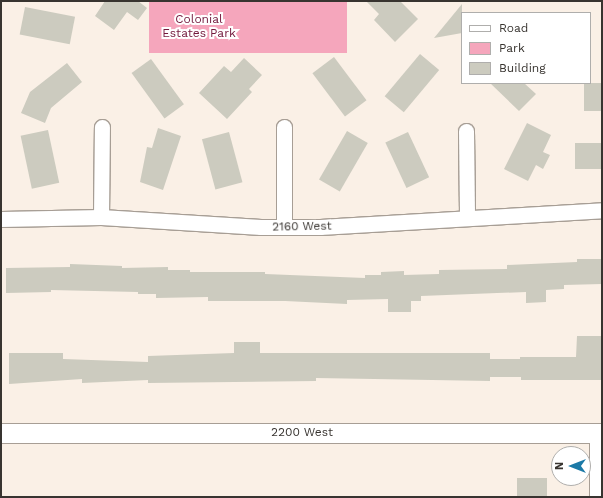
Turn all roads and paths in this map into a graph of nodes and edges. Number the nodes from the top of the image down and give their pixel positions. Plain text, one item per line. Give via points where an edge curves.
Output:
1 (102, 127) dead end
2 (284, 127) dead end
3 (466, 131) dead end
4 (602, 210) edge
5 (101, 217) junction
6 (467, 218) junction
7 (1, 219) edge
8 (284, 227) junction
9 (1, 433) edge
10 (599, 433) edge
11 (597, 497) edge

1 - 5 street
2 - 8 street
3 - 6 street
4 - 6 street, 2160 West
5 - 7 street, 2160 West
5 - 8 street, 2160 West
6 - 8 street, 2160 West
9 - 10 street, 2200 West
10 - 11 street

